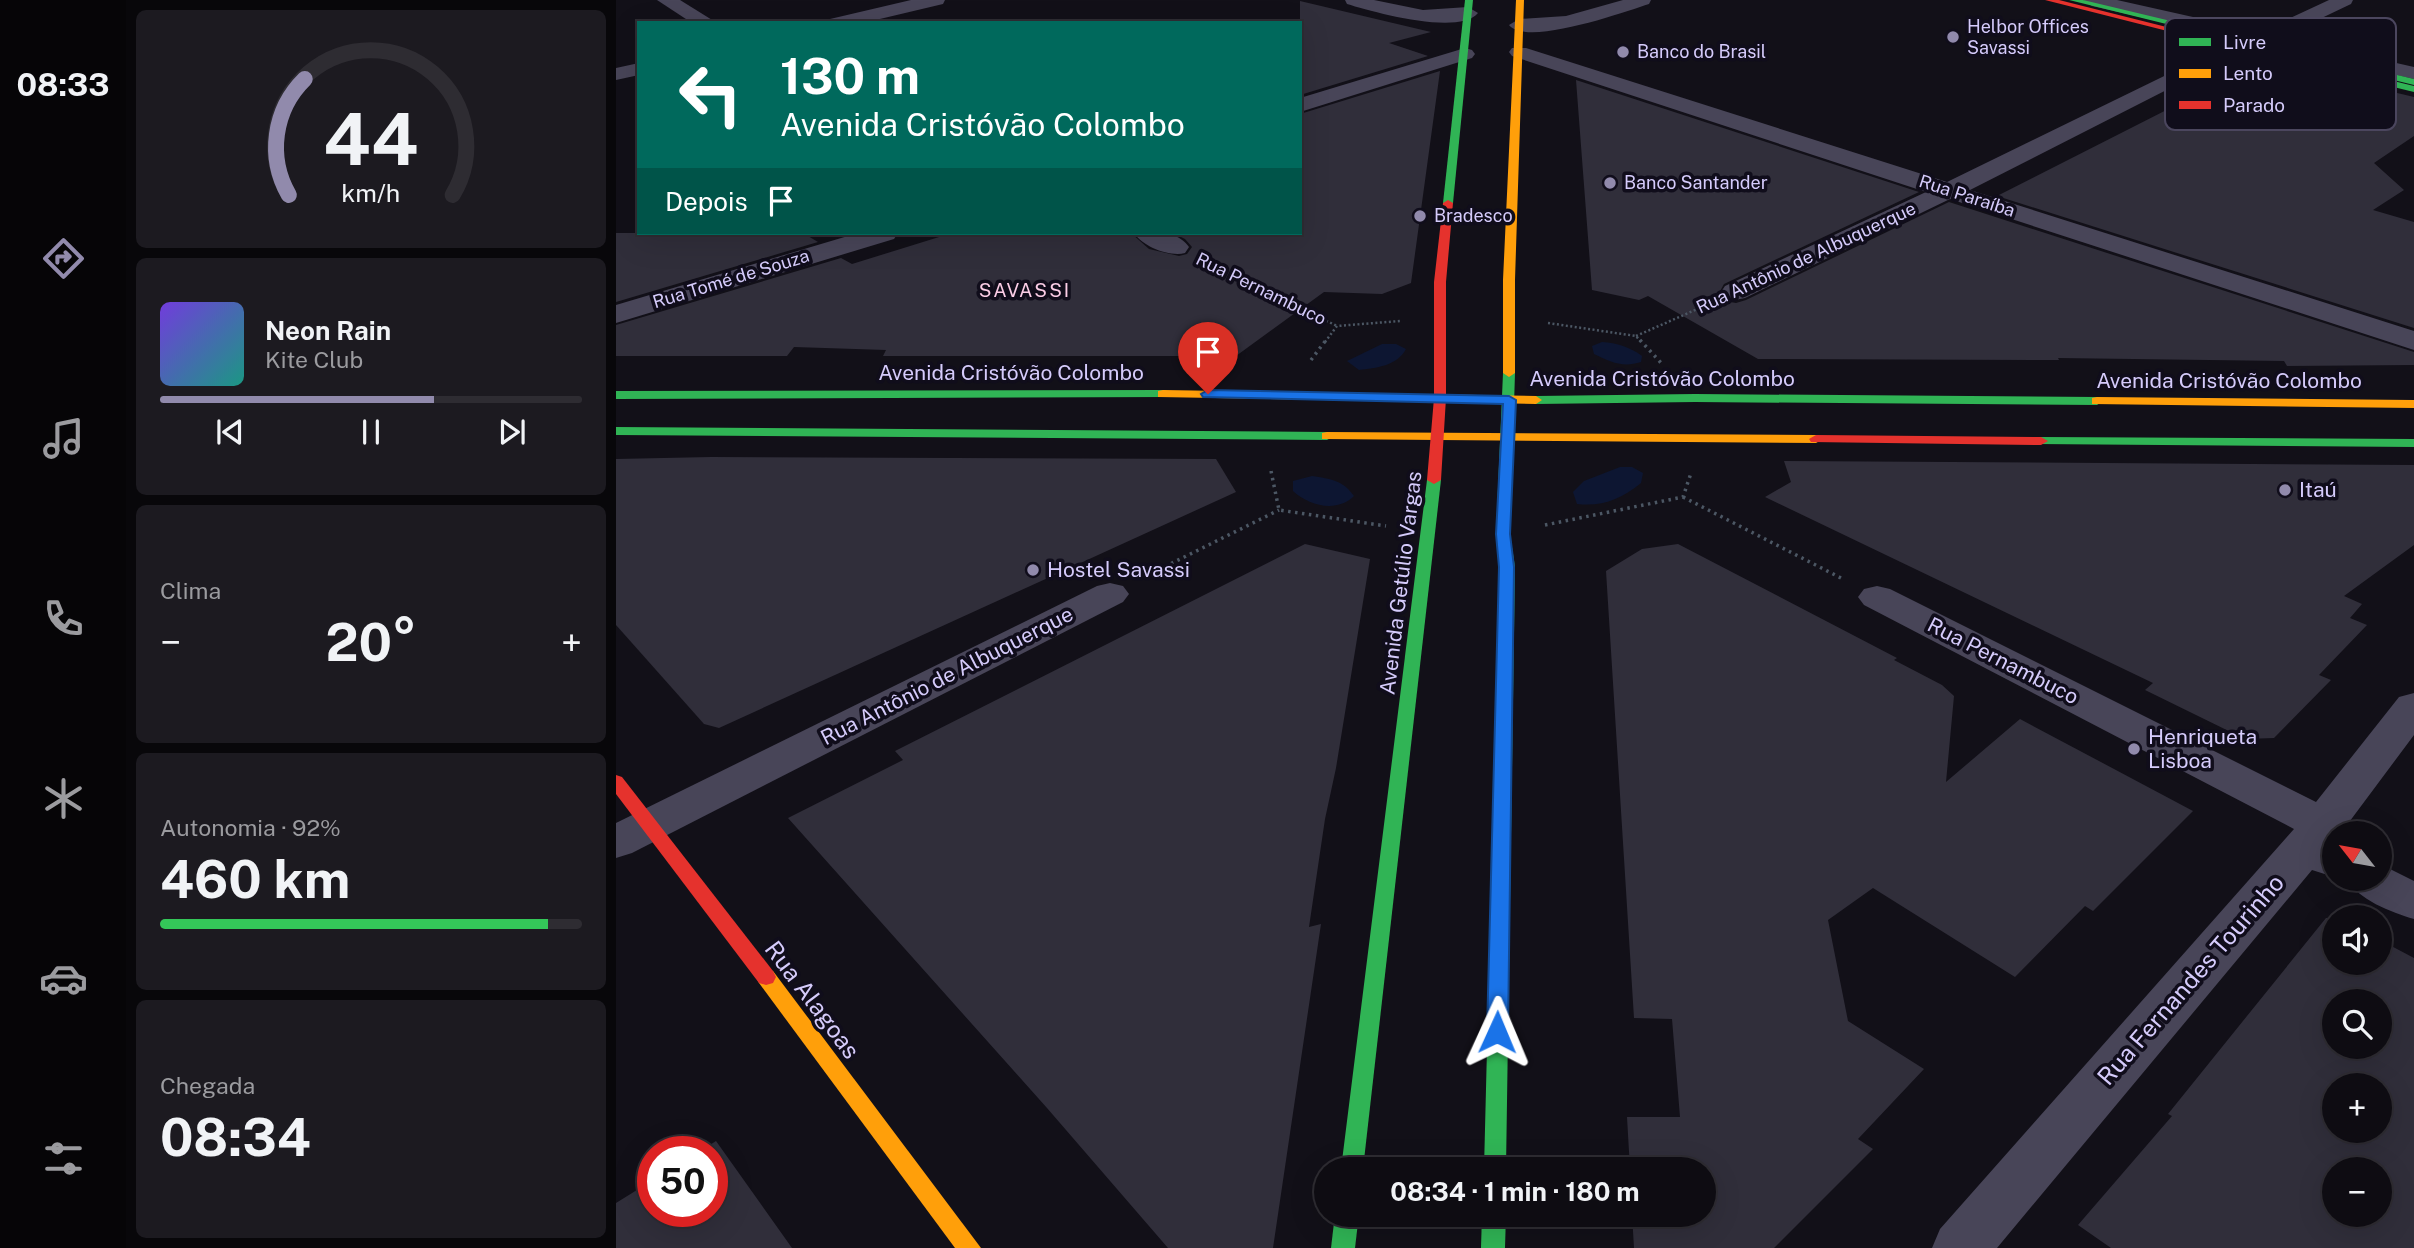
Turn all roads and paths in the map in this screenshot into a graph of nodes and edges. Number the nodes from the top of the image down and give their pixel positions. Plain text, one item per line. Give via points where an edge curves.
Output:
1 (666, 0) edge
2 (936, 0) edge
3 (1354, 0) edge
4 (1520, 0) edge
5 (1643, 0) edge
6 (2049, 0) edge
7 (2073, 0) edge
8 (2092, 0) edge
9 (2344, 0) edge
10 (1469, 7) edge
11 (2173, 18) edge
12 (2306, 18) edge
13 (703, 21) edge
14 (846, 21) edge
15 (2165, 22) edge
16 (1519, 25) junction
17 (2165, 28) edge
18 (1519, 52) junction
19 (1465, 54) junction
20 (637, 69) edge
21 (2396, 69) edge
22 (2414, 73) edge
23 (616, 74) edge
24 (1398, 75) junction
25 (2396, 78) edge
26 (1462, 81) junction
27 (2165, 82) edge
28 (2414, 82) edge
29 (2396, 85) edge
30 (2414, 89) edge
31 (1302, 104) edge
32 (1950, 190) junction
33 (878, 235) edge
34 (1151, 235) edge
35 (1177, 247) joint
36 (1735, 292) joint
37 (616, 314) edge
38 (1440, 317) junction
39 (1509, 317) junction
40 (1337, 326) junction
41 (1636, 336) junction
42 (2414, 341) edge
43 (616, 395) edge
44 (1285, 395) junction
45 (1440, 398) junction
46 (1695, 398) junction
47 (1509, 400) junction
48 (2414, 404) edge
49 (616, 431) edge
50 (1273, 435) junction
51 (1438, 436) junction
52 (1508, 438) junction
53 (1702, 439) junction
54 (2414, 443) edge
55 (1683, 497) junction
56 (1279, 510) junction
57 (1430, 532) junction
58 (1503, 534) junction
59 (1110, 594) joint
60 (1877, 597) joint
61 (2414, 706) edge
62 (616, 780) edge
63 (634, 833) edge
64 (2321, 844) edge
65 (2392, 890) edge
66 (2414, 902) edge
67 (1353, 1157) edge
68 (1494, 1157) edge
69 (1345, 1227) edge
70 (1494, 1227) edge
71 (969, 1248) edge
72 (1343, 1248) edge
73 (1493, 1248) edge
74 (1961, 1248) edge

1 - 13 street
2 - 14 street
3 - 10 street via 1410,17 1445,17
4 - 16 main road
5 - 16 street via 1568,23
6 - 17 main road
7 - 15 main road
8 - 11 street
9 - 12 street
10 - 19 main road, Avenida Getúlio Vargas
16 - 18 main road
18 - 32 street, Rua Paraíba
18 - 39 main road
19 - 24 street
19 - 26 main road, Avenida Getúlio Vargas
20 - 23 street
21 - 22 street
24 - 26 street via 1437,75
24 - 31 street
25 - 28 main road
26 - 38 main road, Avenida Getúlio Vargas
27 - 32 street, Rua Antônio de Albuquerque
29 - 30 main road
32 - 36 street, Rua Antônio de Albuquerque
32 - 42 street, Rua Paraíba
33 - 37 street, Rua Tomé de Souza
34 - 35 street, Rua Pernambuco
35 - 40 path, Rua Pernambuco
36 - 41 path, Rua Antônio de Albuquerque
38 - 40 path
38 - 45 main road, Avenida Getúlio Vargas
39 - 41 path
39 - 47 main road
40 - 44 path
41 - 46 path
43 - 44 main road, Avenida Cristóvão Colombo
44 - 45 main road, Avenida Cristóvão Colombo
45 - 47 main road, Avenida Cristóvão Colombo
45 - 51 main road, Avenida Getúlio Vargas
46 - 47 main road, Avenida Cristóvão Colombo
46 - 48 main road, Avenida Cristóvão Colombo
47 - 52 main road
49 - 50 main road
50 - 51 main road
50 - 56 path via 1271,477
51 - 52 main road
51 - 57 main road, Avenida Getúlio Vargas
52 - 53 main road
52 - 58 main road
53 - 54 main road
53 - 55 path
55 - 58 path
55 - 60 path
56 - 57 path
56 - 59 path
57 - 67 main road, Avenida Getúlio Vargas
58 - 68 main road via 1507,567
59 - 63 street, Rua Antônio de Albuquerque
60 - 64 street, Rua Pernambuco
61 - 64 street, Rua Fernandes Tourinho
62 - 63 main road, Rua Alagoas
63 - 71 main road, Rua Alagoas
64 - 74 street, Rua Fernandes Tourinho
65 - 66 street
69 - 72 main road
70 - 73 main road

